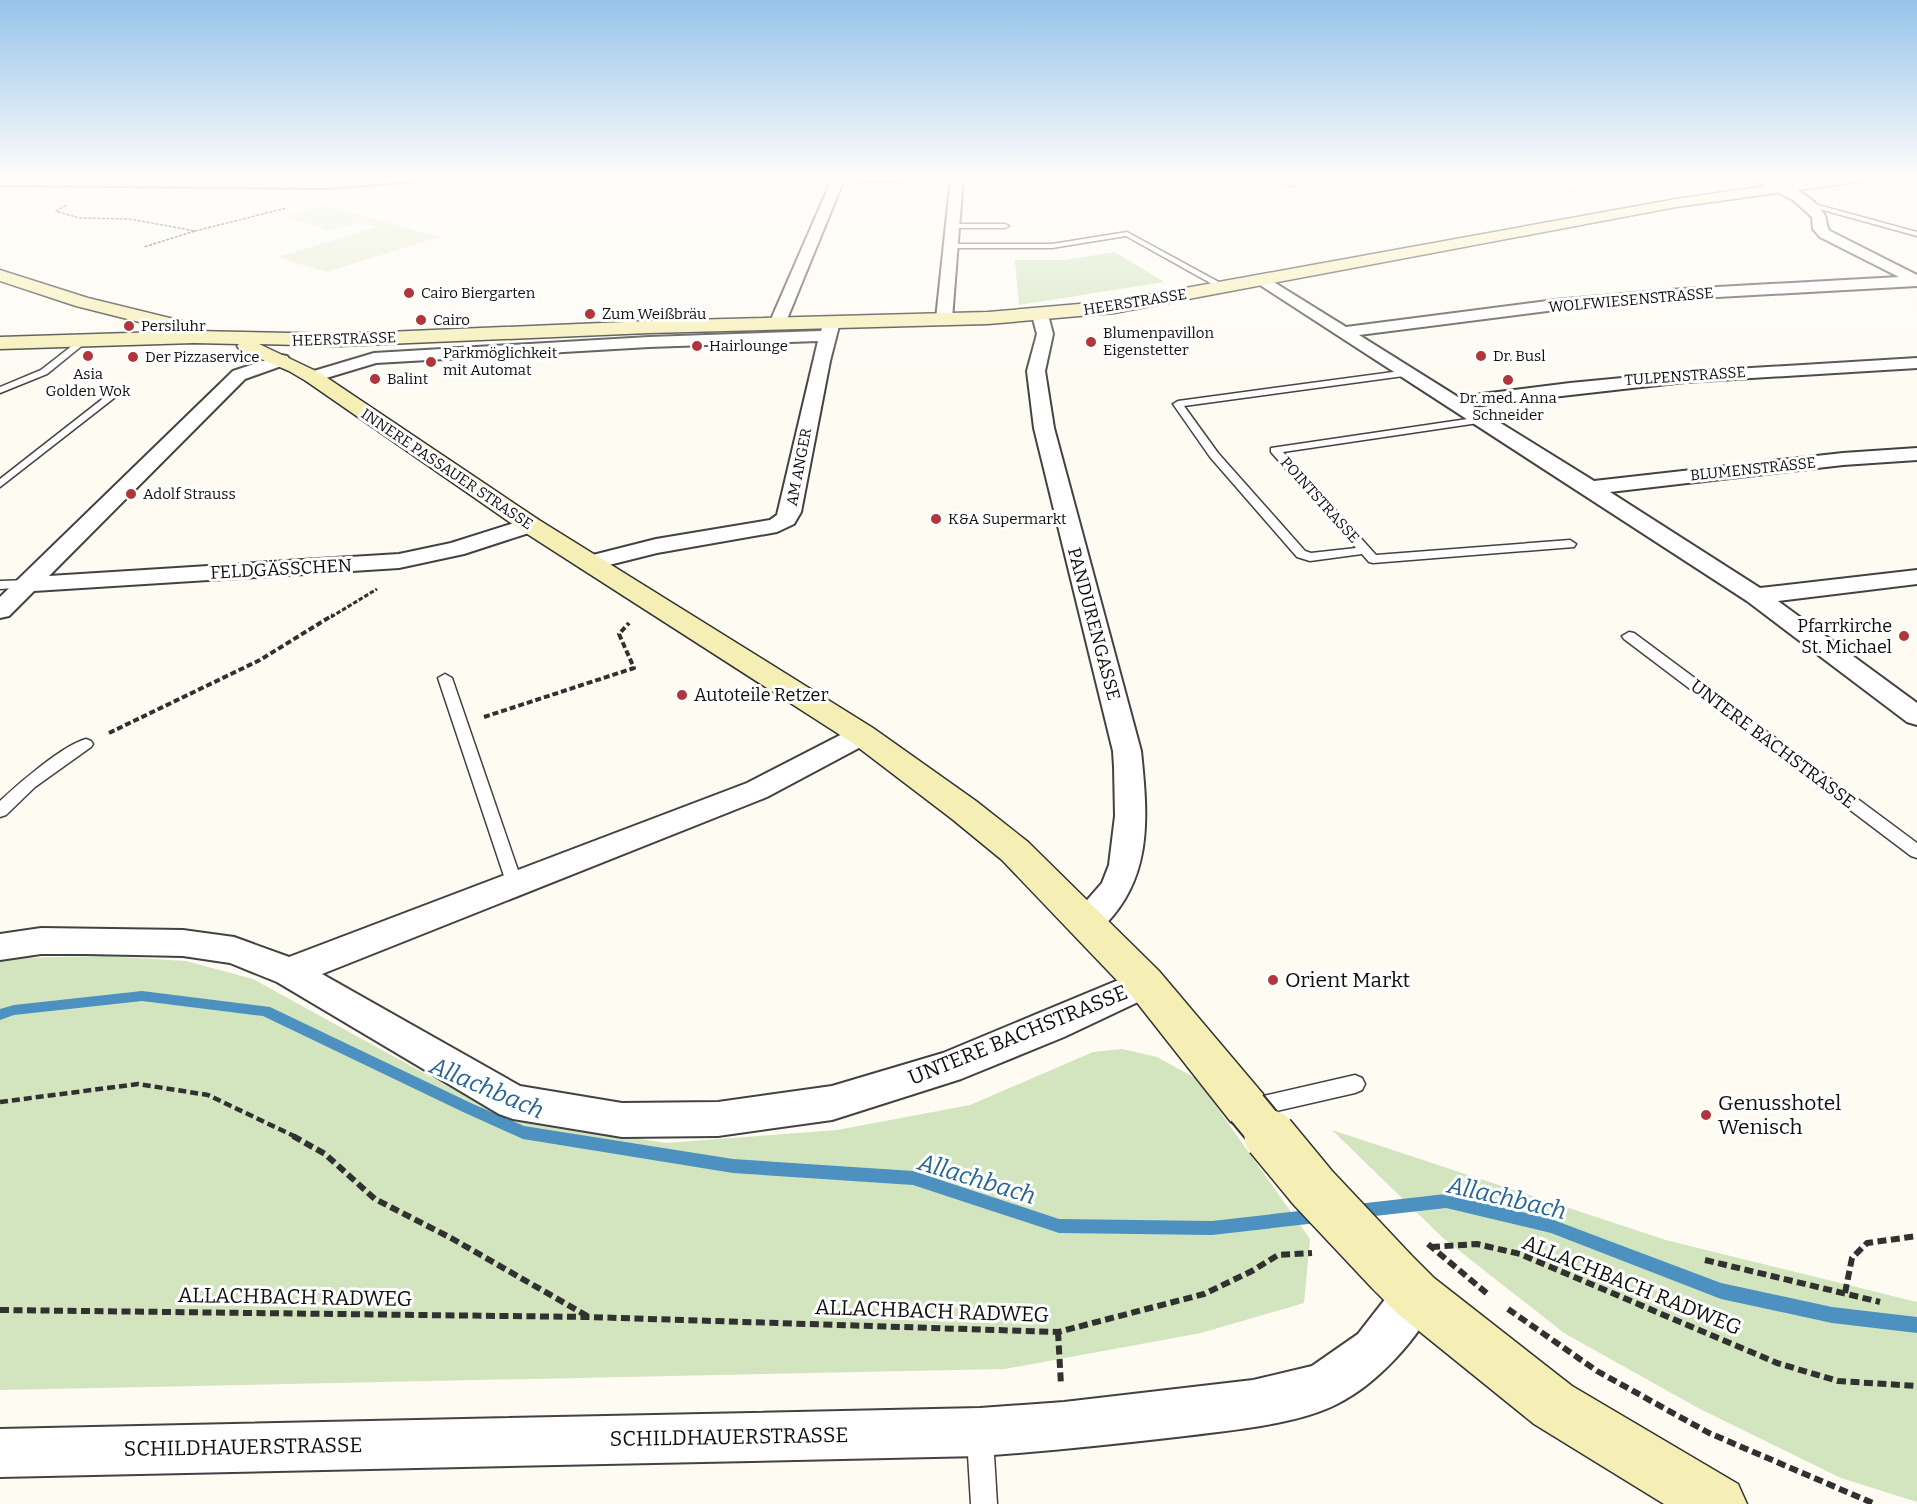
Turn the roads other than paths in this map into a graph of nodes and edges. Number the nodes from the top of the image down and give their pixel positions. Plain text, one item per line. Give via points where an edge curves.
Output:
1 (809, 247) edge
2 (951, 247) edge
3 (1151, 247) edge
4 (1441, 247) edge
5 (1851, 247) edge
6 (0, 274) edge
7 (1262, 281) junction
8 (1917, 281) edge
9 (1224, 288) junction
10 (122, 313) junction
11 (1040, 315) junction
12 (944, 320) junction
13 (777, 324) junction
14 (830, 329) junction
15 (1346, 332) junction
16 (464, 334) junction
17 (649, 334) junction
18 (223, 338) junction
19 (79, 340) junction
20 (339, 340) junction
21 (0, 343) edge
22 (456, 353) junction
23 (374, 358) junction
24 (281, 360) junction
25 (1917, 363) edge
26 (1408, 373) junction
27 (312, 377) junction
28 (0, 390) edge
29 (113, 395) dead end
30 (1454, 403) junction
31 (1481, 420) junction
32 (1917, 453) edge
33 (0, 484) edge
34 (1590, 488) junction
35 (530, 525) junction
36 (1570, 544) dead end
37 (1365, 550) junction
38 (589, 563) junction
39 (1917, 577) edge
40 (28, 584) junction
41 (0, 585) edge
42 (1756, 596) junction
43 (0, 611) edge
44 (1629, 636) dead end
45 (445, 678) dead end
46 (1917, 716) edge
47 (862, 735) junction
48 (86, 744) road end
49 (0, 811) edge
50 (1917, 852) edge
51 (515, 885) junction
52 (1086, 924) junction
53 (0, 947) edge
54 (289, 972) junction
55 (1145, 983) junction
56 (1355, 1084) dead end
57 (1247, 1108) junction
58 (1409, 1272) junction
59 (980, 1432) junction
60 (0, 1453) edge
61 (984, 1504) edge
62 (1718, 1504) edge

1 - 13 street
2 - 12 street
3 - 9 lane
4 - 7 street, HEERSTRASSE
5 - 8 street
6 - 10 street, INNERE PASSAUER STRASSE
7 - 9 street, HEERSTRASSE
7 - 15 street
8 - 15 street, WOLFWIESENSTRASSE via 1555,305
9 - 11 street, HEERSTRASSE
10 - 18 street, INNERE PASSAUER STRASSE
10 - 19 street via 108,328
11 - 12 street, HEERSTRASSE
11 - 52 street, PANDURENGASSE via 1045,334 1036,371 1044,428 1126,751 1130,789 1130,827 1120,880
12 - 14 street, HEERSTRASSE
13 - 14 street, HEERSTRASSE
13 - 17 street, HEERSTRASSE
14 - 17 street, HEERSTRASSE
14 - 38 street, AM ANGER via 786,519 757,530 656,546
15 - 26 street
16 - 17 street, HEERSTRASSE
16 - 20 street, HEERSTRASSE
16 - 22 street
17 - 22 street, HEERSTRASSE
18 - 19 street
18 - 20 street, HEERSTRASSE
18 - 24 street, INNERE PASSAUER STRASSE
19 - 21 street
19 - 28 lane via 44,372
20 - 23 street
22 - 23 street, HEERSTRASSE
23 - 27 street, HEERSTRASSE
24 - 27 street, INNERE PASSAUER STRASSE
24 - 40 street via 239,375
25 - 30 street, TULPENSTRASSE via 1642,379
26 - 30 street
26 - 37 lane via 1178,404 1214,455 1301,555
27 - 35 street, INNERE PASSAUER STRASSE
29 - 33 lane
30 - 31 street
31 - 34 street
31 - 37 lane, POINTSTRASSE via 1275,450
32 - 34 street, BLUMENSTRASSE
34 - 42 street
35 - 38 street, INNERE PASSAUER STRASSE
35 - 40 street, FELDGÄSSCHEN via 456,549 399,561
36 - 37 lane, POINTSTRASSE via 1373,559
38 - 47 street, INNERE PASSAUER STRASSE
39 - 42 street
40 - 41 lane
40 - 43 street
42 - 46 street
44 - 50 lane, UNTERE BACHSTRASSE
45 - 51 lane
47 - 51 street via 757,790
47 - 52 street, INNERE PASSAUER STRASSE via 1015,851
48 - 49 lane via 54,764
51 - 54 street
52 - 55 street, INNERE PASSAUER STRASSE
53 - 54 street, UNTERE BACHSTRASSE via 41,941 183,943 234,950
54 - 55 street, UNTERE BACHSTRASSE via 513,1102 622,1120 718,1119 832,1103 948,1068
55 - 57 street, INNERE PASSAUER STRASSE
56 - 57 lane
57 - 58 street, INNERE PASSAUER STRASSE, bridge via 1313,1188
58 - 59 street, SCHILDHAUERSTRASSE via 1374,1350 1322,1387 1253,1404
58 - 62 street, INNERE PASSAUER STRASSE via 1553,1406
59 - 60 street, SCHILDHAUERSTRASSE
59 - 61 lane

